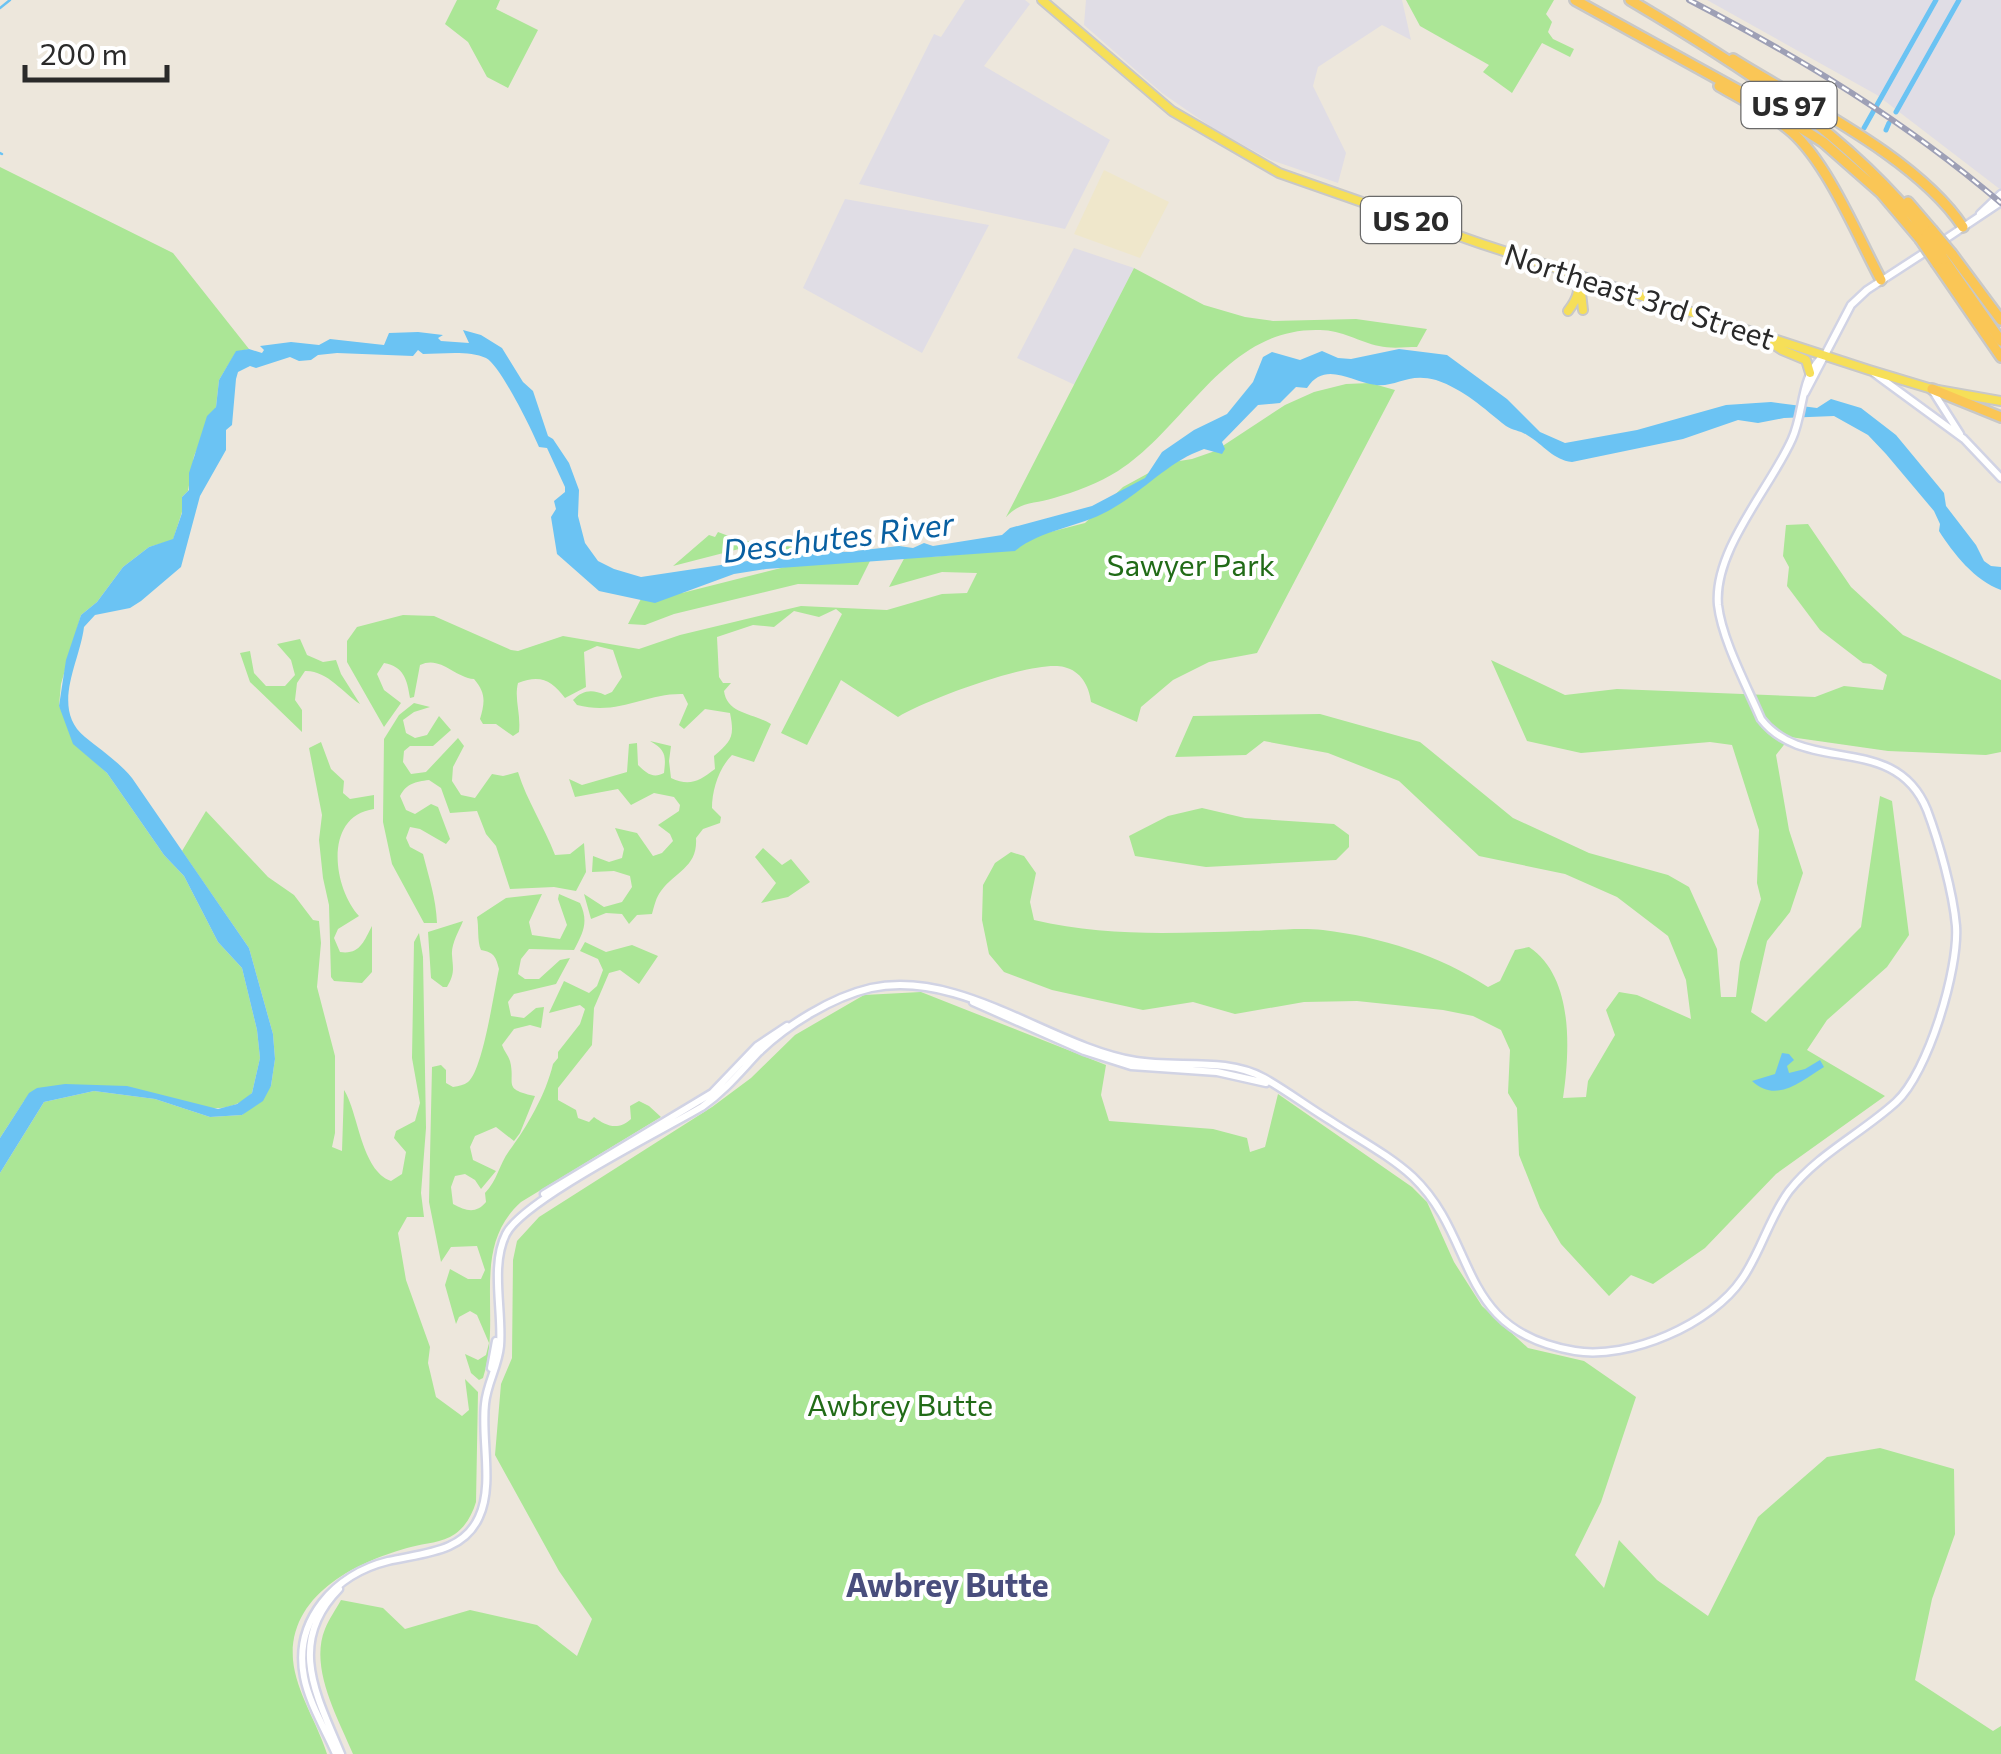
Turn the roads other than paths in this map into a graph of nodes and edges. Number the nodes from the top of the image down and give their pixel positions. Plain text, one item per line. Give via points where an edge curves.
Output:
1 (1042, 0) edge
2 (1575, 0) edge
3 (1630, 0) edge
4 (1662, 19) junction
5 (1667, 51) junction
6 (2001, 194) edge
7 (2001, 202) edge
8 (1977, 218) junction
9 (1963, 227) junction
10 (1926, 234) junction
11 (1944, 259) junction
12 (1574, 274) junction
13 (1881, 280) junction
14 (1579, 284) junction
15 (1582, 310) dead end
16 (1568, 311) dead end
17 (2001, 320) edge
18 (1756, 332) junction
19 (2001, 342) edge
20 (1824, 354) junction
21 (2001, 357) edge
22 (1869, 370) junction
23 (1810, 374) junction
24 (1932, 389) junction
25 (1804, 394) junction
26 (2001, 400) edge
27 (2001, 417) edge
28 (1964, 439) junction
29 (2000, 478) edge
30 (338, 1754) edge

1 - 12 main road, Northeast 3rd Street / US 20 via 1172,112 1254,161
2 - 5 highway, US 97
3 - 4 highway, US 97
4 - 9 highway via 1894,160
4 - 10 highway, US 97 via 1862,161
5 - 10 highway, US 97 via 1824,142
5 - 13 highway via 1804,144
6 - 8 main road
7 - 8 main road
8 - 9 main road
9 - 13 main road
10 - 11 highway, US 97, bridge
10 - 11 highway, bridge
11 - 17 highway
11 - 19 highway, US 97
11 - 21 highway, US 97
12 - 14 main road
12 - 18 main road, Northeast 3rd Street / US 20
13 - 20 main road via 1852,305
14 - 15 main road
14 - 16 main road
18 - 20 main road, Northeast 3rd Street / US 20
18 - 23 main road via 1804,358
20 - 22 main road, Northeast 3rd Street / US 20
20 - 23 main road
20 - 25 main road
22 - 24 main road, Northeast 3rd Street / US 20
22 - 28 main road
23 - 25 main road
24 - 26 main road, Northeast 3rd Street / US 20
24 - 27 highway
24 - 28 main road
25 - 30 main road via 1797,428 1722,574 1718,602 1725,631 1770,731 1799,747 1892,768 1914,788 1926,807 1956,928 1954,956 1925,1062 1910,1087 1805,1173 1737,1287 1679,1329 1630,1348 1586,1352 1555,1346 1504,1320 1479,1292 1418,1182 1262,1076 1125,1059 930,988 888,986 851,994 767,1038 712,1093 512,1218 496,1249 497,1333 484,1418 484,1500 474,1527 447,1548 383,1562 350,1578 314,1628 313,1686
28 - 29 main road

